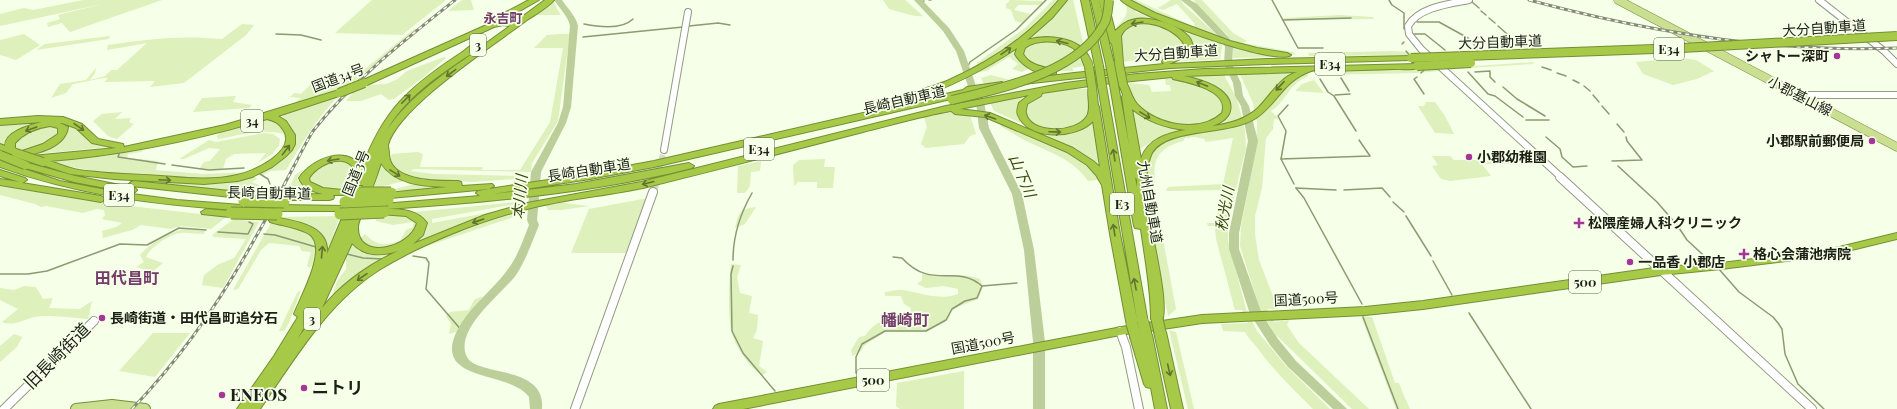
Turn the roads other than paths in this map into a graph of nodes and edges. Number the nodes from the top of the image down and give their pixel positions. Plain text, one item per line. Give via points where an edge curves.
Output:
1 (535, 0) edge
2 (539, 0) edge
3 (550, 0) edge
4 (1062, 0) edge
5 (1084, 0) edge
6 (1095, 0) edge
7 (1103, 0) edge
8 (1109, 0) edge
9 (1125, 0) edge
10 (1469, 0) edge
11 (1618, 0) edge
12 (1819, 0) edge
13 (688, 12) dead end
14 (512, 24) junction
15 (1897, 36) edge
16 (1897, 40) edge
17 (451, 43) junction
18 (1413, 61) junction
19 (1119, 64) junction
20 (1245, 64) junction
21 (1897, 64) edge
22 (1216, 65) junction
23 (1149, 66) junction
24 (1089, 67) junction
25 (1357, 67) junction
26 (1128, 69) junction
27 (1137, 77) junction
28 (1106, 78) junction
29 (1065, 86) junction
30 (980, 94) junction
31 (1797, 95) junction
32 (1897, 95) edge
33 (959, 98) junction
34 (894, 103) junction
35 (268, 117) junction
36 (908, 119) junction
37 (0, 122) edge
38 (890, 123) junction
39 (801, 124) junction
40 (386, 139) junction
41 (163, 142) junction
42 (140, 146) junction
43 (0, 147) edge
44 (1897, 147) edge
45 (664, 150) tunnel mouth
46 (16, 153) junction
47 (1, 162) edge
48 (653, 164) junction
49 (70, 171) junction
50 (660, 172) junction
51 (0, 182) edge
52 (556, 189) junction
53 (58, 190) junction
54 (1108, 190) junction
55 (653, 192) tunnel mouth
56 (516, 193) junction
57 (1142, 196) junction
58 (347, 201) junction
59 (388, 201) junction
60 (238, 206) junction
61 (281, 208) junction
62 (354, 219) junction
63 (1897, 236) edge
64 (1661, 271) junction
65 (1157, 319) junction
66 (94, 320) dead end
67 (1138, 323) junction
68 (1120, 331) junction
69 (1141, 336) junction
70 (288, 352) junction
71 (732, 408) edge
72 (4, 409) edge
73 (76, 409) edge
74 (145, 409) edge
75 (243, 409) edge
76 (253, 409) edge
77 (575, 409) edge
78 (718, 409) edge
79 (1140, 409) edge
80 (1158, 409) edge
81 (1161, 409) edge
82 (1177, 409) edge
83 (1812, 409) edge

1 - 17 highway, 34
2 - 14 highway, 国道3号 / 3
3 - 14 highway, 国道3号 / 3
34 -> 4 highway via 934,90 973,71 1027,36
5 - 24 highway
5 - 28 highway, 九州自動車道 / E3
6 - 28 highway, 九州自動車道 / E3
7 - 19 highway
8 - 33 highway, bridge via 1108,13 1101,30 1074,56 1024,81
9 - 18 highway via 1152,14 1249,49 1282,55
10 - 64 street via 1420,14 1411,21 1408,34
11 - 31 main road, 小郡基山線
12 - 21 street
13 - 45 street
14 - 17 highway, 国道34号 / 34 via 492,25
14 -> 40 highway, 国道3号 / 3 via 418,99 399,119
58 -> 14 highway, 国道3号 / 3 via 379,136 410,96 448,65
15 - 18 highway, 大分自動車道 / E34, bridge via 1682,48 1442,57
16 - 18 highway, 大分自動車道 / E34, bridge via 1733,50
17 - 35 highway, 国道34号 / 34, bridge via 364,84
18 - 20 highway, 大分自動車道 / E34
18 - 20 highway, 大分自動車道 / E34 via 1289,60
18 - 25 highway
23 -> 19 highway via 1169,62 1183,55 1188,46 1186,37 1176,29 1162,24 1144,22 1129,25 1117,34
19 - 28 highway, bridge
20 - 22 highway
20 - 25 highway
22 - 23 highway
22 - 26 highway, 大分自動車道
22 - 27 highway
22 - 28 highway, 大分自動車道
24 -> 23 highway via 1079,49 1062,41 1036,40 1023,46 1019,51 1025,62 1051,72
23 - 26 highway
24 - 28 highway, bridge
25 -> 57 highway via 1322,69 1297,74 1282,83 1266,105 1250,118 1235,125 1179,134 1156,144 1144,161
26 - 28 highway, 大分自動車道
27 - 28 highway
27 - 29 highway
28 -> 28 highway via 1033,96 1023,103 1023,118 1032,126 1047,132 1065,132 1080,128 1087,123 1093,113
28 -> 28 highway via 1128,96 1136,108 1150,118 1164,123 1186,127 1206,126 1222,118 1228,109 1219,94 1187,79 1151,76
28 - 29 highway
28 - 30 highway
28 - 30 highway via 1074,75
28 - 54 highway
28 - 57 highway
28 - 65 highway, 九州自動車道 / E3
67 -> 28 highway, 九州自動車道 / E3
29 - 30 highway
30 - 33 highway
30 - 33 highway
31 - 32 street
31 - 44 main road, 小郡基山線
33 - 34 highway
33 - 36 highway
33 - 48 highway, 長崎自動車道 / E34
33 - 50 highway, 長崎自動車道 / E34
33 - 52 highway via 681,164
34 - 39 highway
35 - 41 highway, 国道34号 / 34
49 -> 35 highway via 104,176 191,181 221,181 243,177 276,160 287,150 291,142 282,122 277,117
36 - 38 highway
54 -> 36 highway via 1100,173 1084,158 1006,122 974,112 946,112
37 -> 42 highway via 63,120 79,126 100,143
38 - 50 highway
38 -> 52 highway via 640,185 589,194
39 - 48 highway
39 - 52 highway via 651,159
40 -> 56 highway via 383,151 385,164 396,174 407,179
40 - 62 highway, 国道3号 / 3
41 - 42 highway, 国道34号 / 34
41 - 47 highway, 国道34号 / 34 via 85,155
42 - 47 highway, 国道34号 / 34
43 - 46 highway
47 -> 46 highway via 45,147 62,135 63,128 48,124 24,131 9,145
46 - 49 highway, bridge
47 - 53 highway
47 - 60 highway, 長崎自動車道 / E34, bridge via 25,164 68,177 122,188
47 - 60 highway, 長崎自動車道 / E34 via 42,178 113,194
48 - 52 highway, 長崎自動車道 / E34
49 - 60 highway via 157,187
50 - 52 highway, 長崎自動車道 / E34
51 - 53 highway
52 - 56 highway
52 - 56 highway
52 - 56 highway via 532,180
53 - 60 highway via 119,202 200,211
67 -> 54 highway via 1123,281
55 - 77 street
56 - 59 highway
56 - 59 highway via 456,201
56 - 59 highway via 423,193
56 -> 70 highway via 474,222 400,254 363,276 335,300
57 - 65 highway via 1156,290
58 -> 58 highway via 360,171 356,162 339,159 323,162 309,170 304,178 312,188
58 - 59 highway, bridge
58 - 59 highway, bridge
58 - 61 highway
58 - 61 highway
58 - 70 highway, 国道3号 / 3 via 322,282
59 - 62 highway via 406,213 416,216 422,223 421,230 410,242 381,251 367,250 358,245 353,238
60 - 61 highway, bridge
60 - 61 highway, 長崎自動車道 / E34, bridge
70 -> 61 highway via 323,248 321,239 311,229 300,224
62 - 70 highway, 国道3号 / 3 via 331,280
63 - 64 highway, 国道500号 / 500 via 1827,253
64 - 68 highway, 国道500号 / 500 via 1423,305 1178,322
64 - 83 street
65 -> 82 highway, 九州自動車道 / E3, bridge
66 - 72 street, 旧長崎街道
67 - 69 highway, bridge
68 - 71 highway, 国道500号 / 500
68 - 79 street
69 - 80 highway
69 - 81 highway
70 - 75 highway, 国道3号 / 3
70 - 76 highway, 国道3号 / 3
71 - 78 highway, 国道500号 / 500
73 - 74 main road via 112,405

